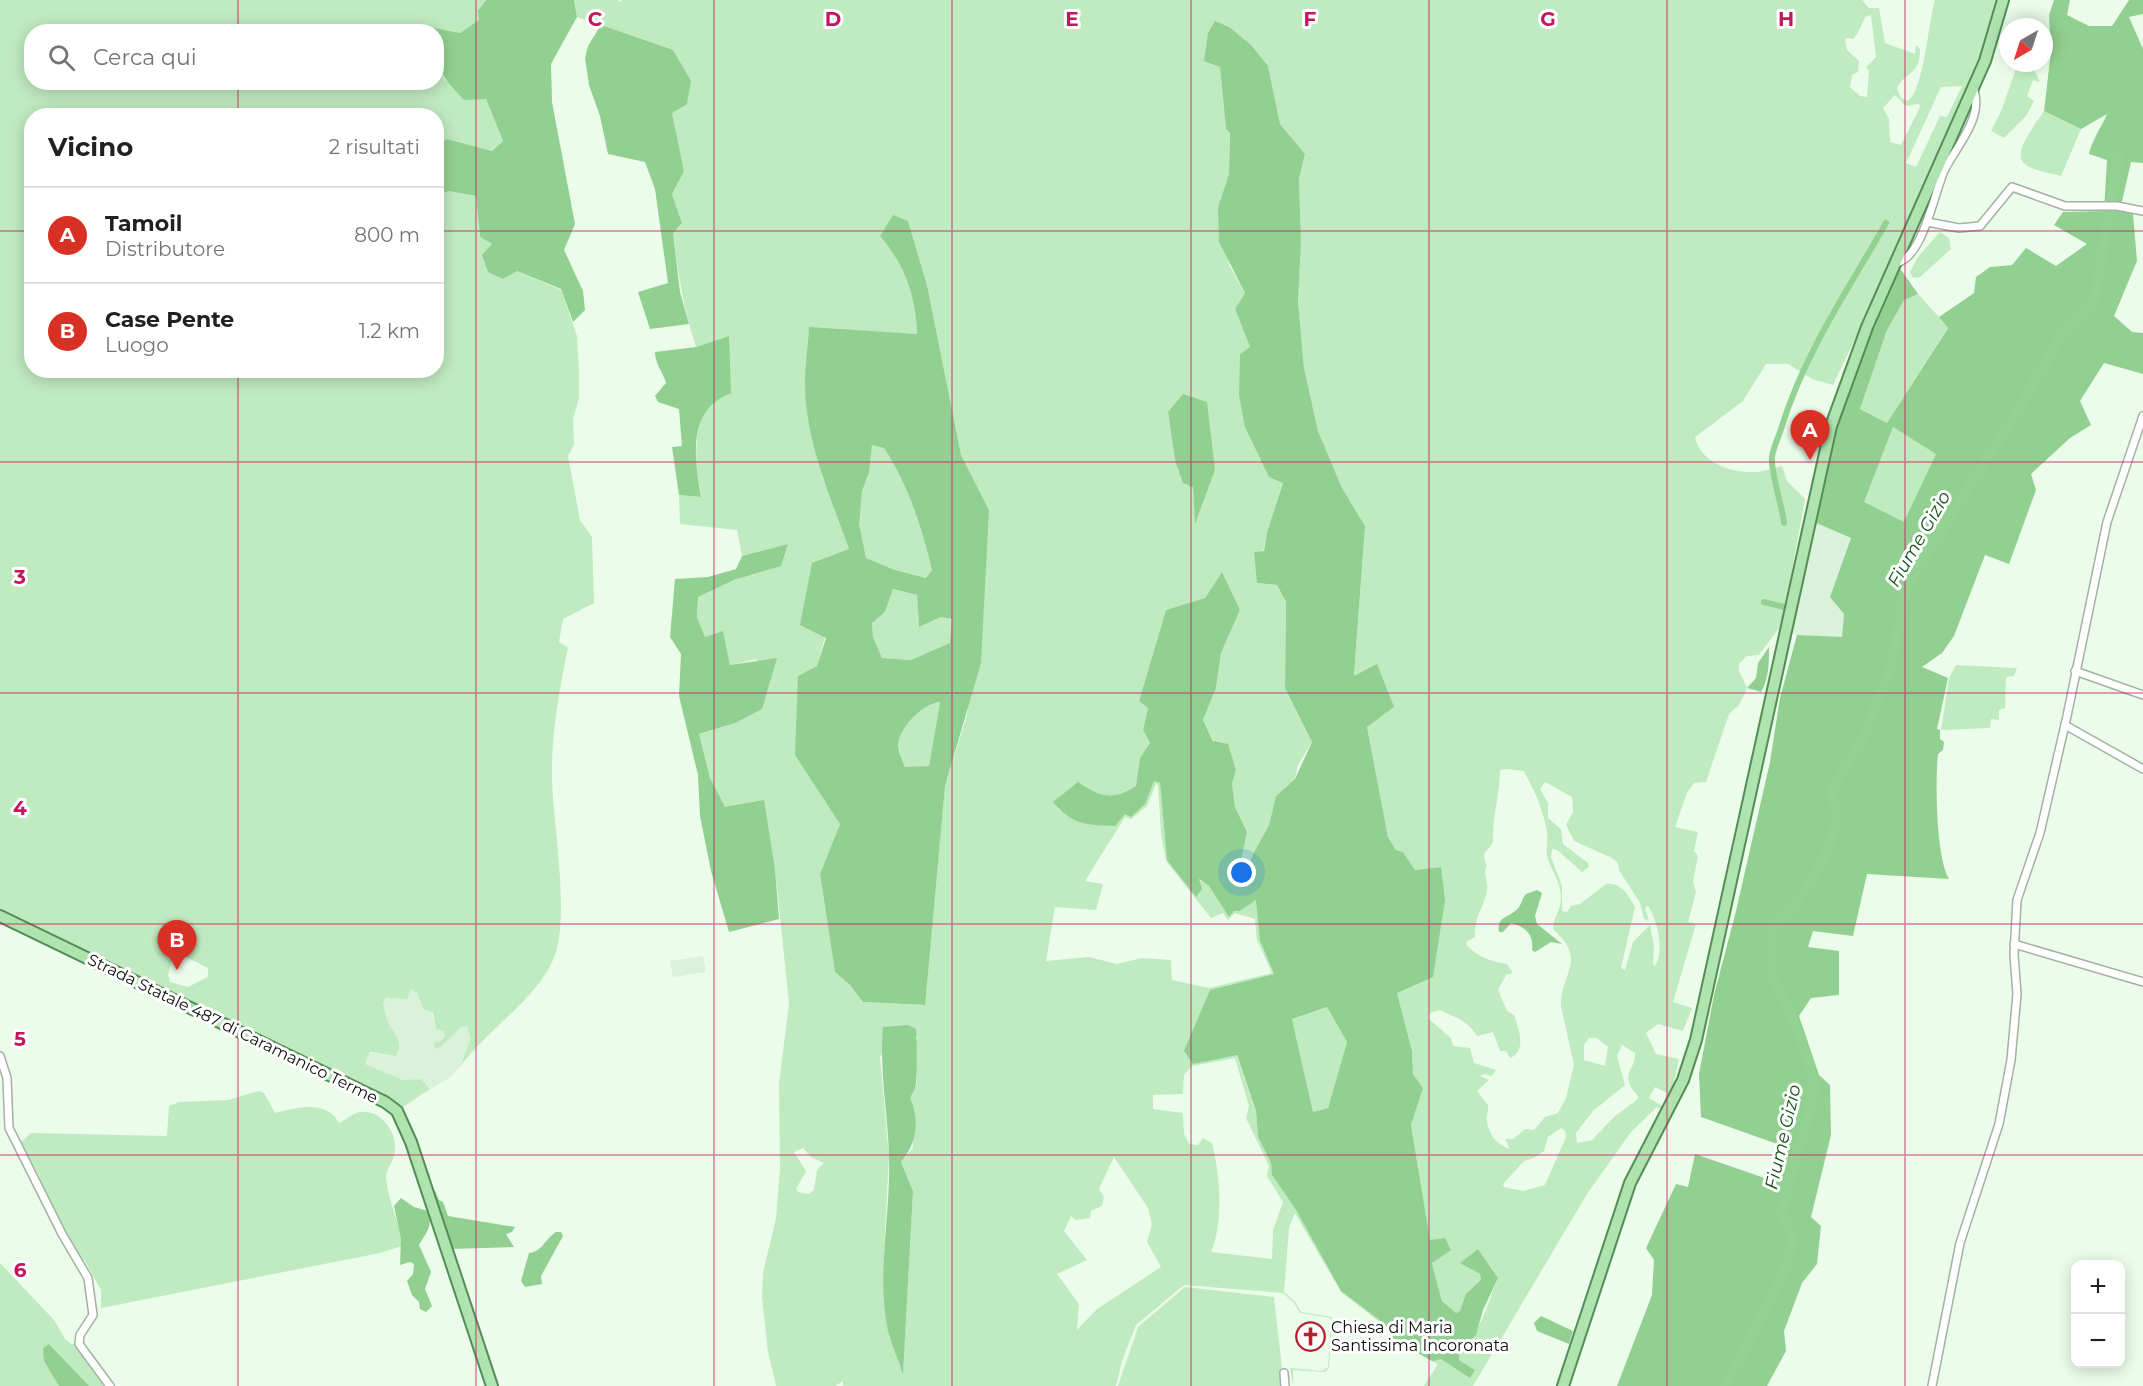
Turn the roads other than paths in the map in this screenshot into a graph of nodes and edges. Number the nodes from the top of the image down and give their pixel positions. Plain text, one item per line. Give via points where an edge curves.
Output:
1 (2003, 0) edge
2 (1941, 170) junction
3 (2143, 211) edge
4 (1927, 222) junction
5 (1896, 263) junction
6 (2143, 416) edge
7 (2075, 671) junction
8 (2143, 695) edge
9 (2065, 726) junction
10 (2143, 769) edge
11 (0, 916) edge
12 (2014, 944) junction
13 (2143, 982) edge
14 (0, 1056) edge
15 (1284, 1373) dead end
16 (110, 1386) edge
17 (492, 1386) edge
18 (1285, 1386) edge
19 (1563, 1386) edge
20 (1932, 1386) edge

1 - 2 main road via 1995,32
2 - 4 street
2 - 5 main road
3 - 4 street via 2107,205 2065,206 2012,187 1980,226 1959,228
4 - 5 street via 1908,257
5 - 19 main road via 1867,327 1831,426 1783,629 1696,1040 1683,1080 1630,1183
6 - 7 street via 2107,522
7 - 8 street
7 - 9 street
9 - 10 street
9 - 12 street via 2040,833 2017,900
11 - 17 main road, Strada Statale 487 di Caramanico Terme via 397,1111 411,1142
12 - 13 street
12 - 20 street via 2016,1017 2004,1101 1960,1243
14 - 16 street via 7,1078 9,1128 88,1278 93,1315 78,1344
15 - 18 street

